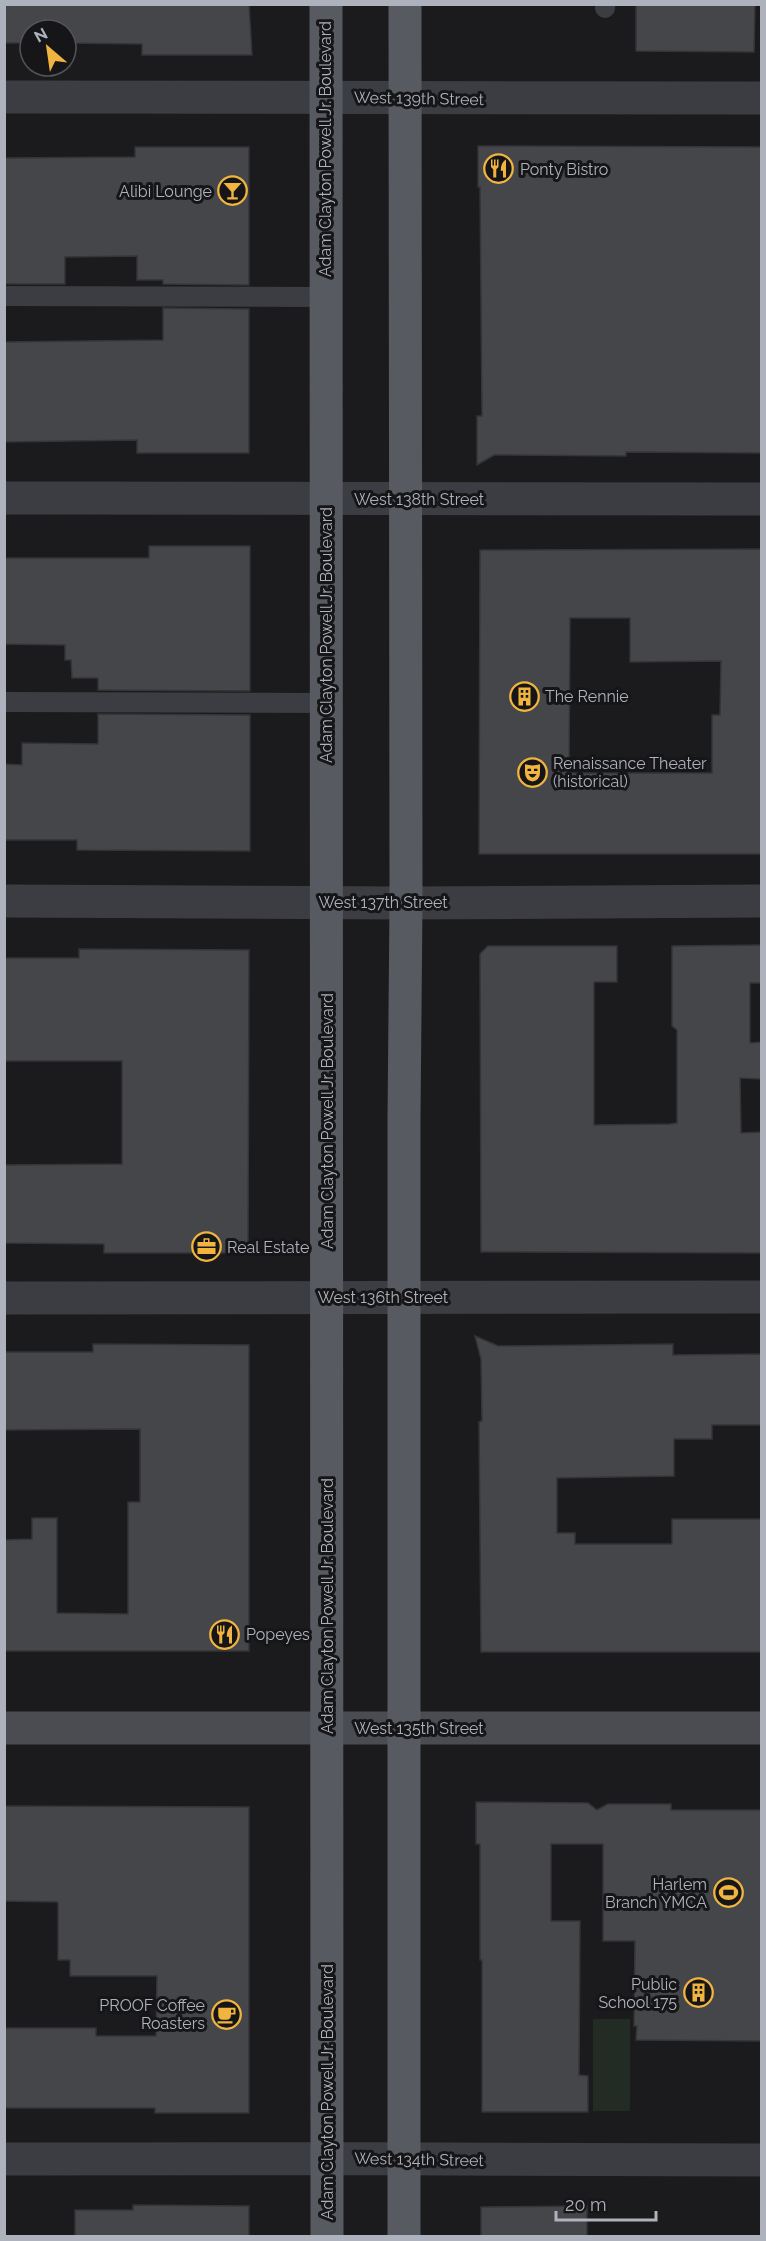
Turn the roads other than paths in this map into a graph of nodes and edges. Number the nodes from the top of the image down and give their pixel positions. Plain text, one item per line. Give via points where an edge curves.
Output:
1 (326, 4) edge
2 (405, 4) edge
3 (326, 96) junction
4 (4, 97) edge
5 (405, 98) junction
6 (762, 98) edge
7 (4, 296) edge
8 (325, 297) junction
9 (4, 498) edge
10 (325, 498) junction
11 (405, 498) junction
12 (762, 499) edge
13 (4, 702) edge
14 (326, 703) junction
15 (4, 901) edge
16 (762, 901) edge
17 (327, 902) junction
18 (406, 903) junction
19 (762, 1297) edge
20 (4, 1298) edge
21 (327, 1298) junction
22 (404, 1298) junction
23 (4, 1728) edge
24 (327, 1728) junction
25 (404, 1728) junction
26 (762, 1728) edge
27 (4, 2158) edge
28 (328, 2158) junction
29 (404, 2159) junction
30 (762, 2160) edge
31 (327, 2236) edge
32 (404, 2236) edge

1 - 3 main road, Adam Clayton Powell Jr. Boulevard
2 - 5 main road
3 - 4 street, West 139th Street
3 - 5 street, West 139th Street
3 - 8 main road, Adam Clayton Powell Jr. Boulevard
5 - 6 street, West 139th Street
5 - 11 main road
7 - 8 lane
8 - 10 main road, Adam Clayton Powell Jr. Boulevard
9 - 10 street, West 138th Street
10 - 11 street, West 138th Street
10 - 14 main road, Adam Clayton Powell Jr. Boulevard
11 - 12 street, West 138th Street
11 - 18 main road
13 - 14 lane
14 - 17 main road, Adam Clayton Powell Jr. Boulevard
15 - 17 street, West 137th Street
16 - 18 street, West 137th Street
17 - 18 street, West 137th Street
17 - 21 main road, Adam Clayton Powell Jr. Boulevard
18 - 22 main road
19 - 22 street, West 136th Street
20 - 21 street, West 136th Street
21 - 22 street, West 136th Street
21 - 24 main road, Adam Clayton Powell Jr. Boulevard
22 - 25 main road
23 - 24 street, West 135th Street
24 - 25 street, West 135th Street
24 - 28 main road, Adam Clayton Powell Jr. Boulevard
25 - 26 street, West 135th Street
25 - 29 main road
27 - 28 street, West 134th Street
28 - 29 street, West 134th Street
28 - 31 main road, Adam Clayton Powell Jr. Boulevard
29 - 30 street, West 134th Street
29 - 32 main road

